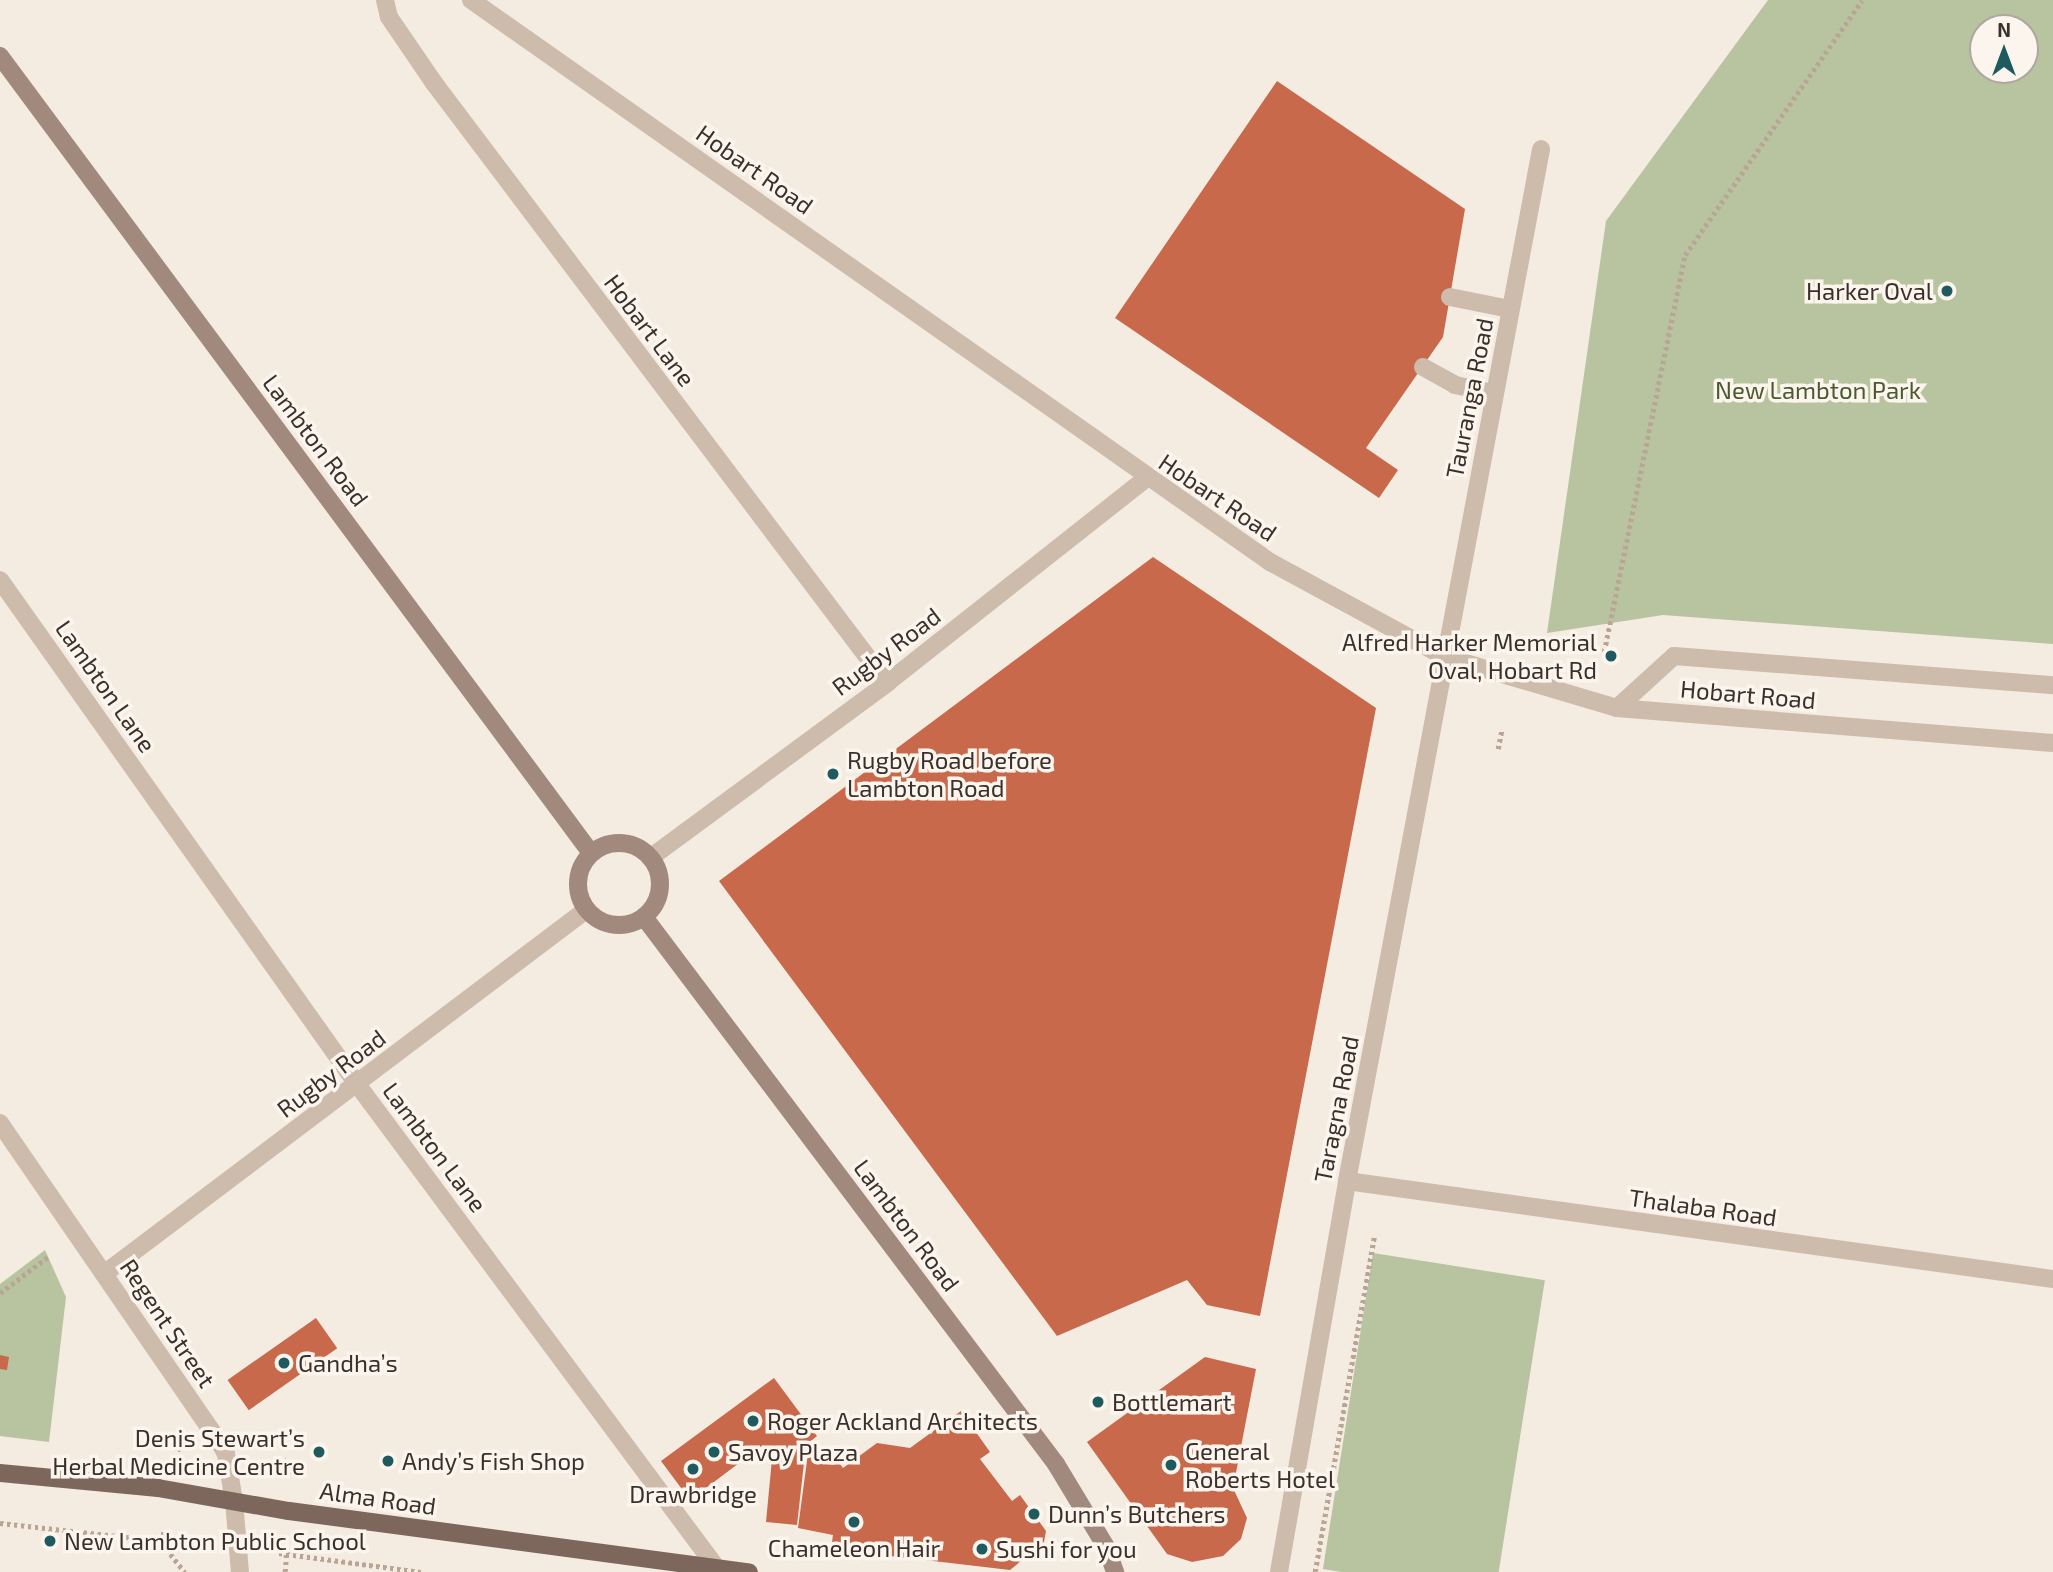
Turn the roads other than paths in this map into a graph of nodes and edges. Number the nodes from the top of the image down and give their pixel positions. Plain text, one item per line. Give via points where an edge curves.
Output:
1 (385, 0) edge
2 (471, 0) edge
3 (0, 56) edge
4 (1542, 149) dead end
5 (1450, 298) dead end
6 (1510, 309) junction
7 (1423, 367) dead end
8 (1494, 393) junction
9 (1147, 478) junction
10 (0, 580) edge
11 (1445, 657) junction
12 (887, 682) junction
13 (2053, 685) edge
14 (1617, 708) junction
15 (2053, 743) edge
16 (591, 853) junction
17 (650, 858) junction
18 (586, 910) junction
19 (644, 917) junction
20 (357, 1084) junction
21 (0, 1123) edge
22 (1347, 1181) junction
23 (104, 1274) junction
24 (2053, 1279) edge
25 (0, 1473) edge
26 (234, 1501) junction
27 (716, 1567) junction
28 (240, 1572) edge
29 (749, 1572) edge
30 (1115, 1572) edge
31 (1279, 1572) edge

1 - 12 street, Hobart Lane via 389,17 434,83
2 - 9 street, Hobart Road
3 - 16 main road, Lambton Road
4 - 6 street, Tauranga Road
5 - 6 street
6 - 8 street, Tauranga Road
7 - 8 street via 1455,385
8 - 11 street, Tauranga Road
9 - 11 street, Hobart Road via 1269,562
9 - 12 street, Rugby Road
10 - 20 street, Lambton Lane
11 - 14 street, Hobart Road
11 - 22 street, Taragna Road
12 - 17 street, Rugby Road
13 - 14 street via 1674,656
14 - 15 street, Hobart Road
16 - 17 main road via 622,843
16 - 18 main road via 577,880
17 - 19 main road via 660,888
18 - 19 main road via 614,925
18 - 20 street, Rugby Road
19 - 30 main road, Lambton Road via 1056,1464 1106,1547
20 - 23 street, Rugby Road
20 - 27 street, Lambton Lane
21 - 23 street, Regent Street
22 - 24 street, Thalaba Road
22 - 31 street, Taragna Road
23 - 26 street, Regent Street via 218,1440 226,1454
25 - 26 main road, Alma Road via 91,1480
26 - 27 main road, Alma Road
26 - 28 street, Regent Street
27 - 29 main road, Alma Road

